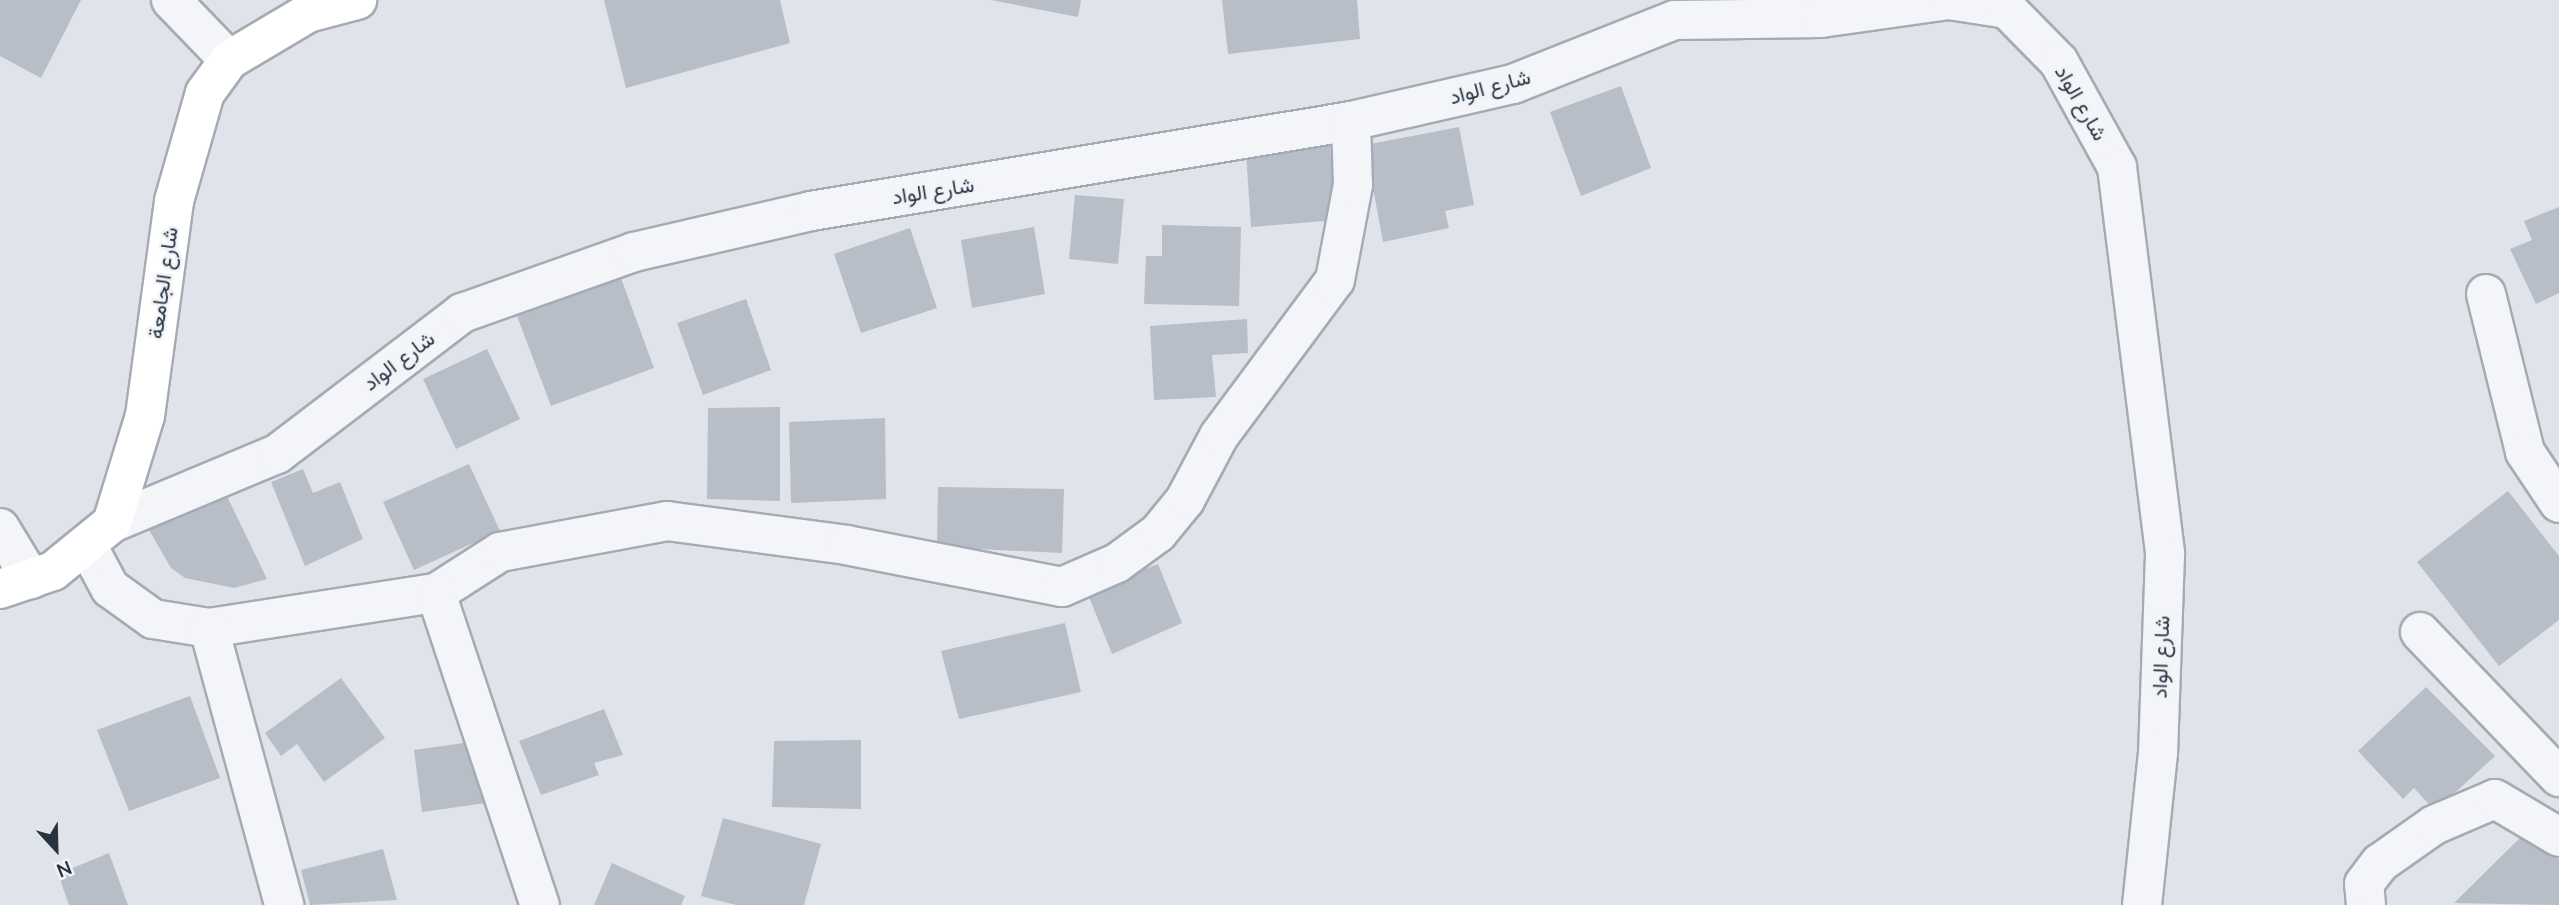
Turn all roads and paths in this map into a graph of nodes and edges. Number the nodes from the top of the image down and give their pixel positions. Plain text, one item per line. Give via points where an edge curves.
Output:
1 (171, 0) edge
2 (358, 0) edge
3 (229, 60) junction
4 (1351, 121) junction
5 (2486, 294) dead end
6 (2559, 503) edge
7 (0, 528) edge
8 (100, 534) junction
9 (16, 584) edge
10 (436, 593) junction
11 (209, 628) junction
12 (2420, 632) dead end
13 (2559, 777) edge
14 (2559, 837) edge
15 (284, 905) edge
16 (540, 905) edge
17 (2142, 905) edge
18 (2366, 905) edge

1 - 3 street
2 - 3 main road, شارع الجامعة via 308,13
3 - 8 main road, شارع الجامعة via 205,93 174,201 145,415
4 - 8 street, شارع الواد via 811,211 634,252 462,313 277,454
4 - 10 street via 1353,185 1335,280 1219,436 1185,500 1158,533 1117,562 1062,587 846,545 667,521 500,552
4 - 17 street, شارع الواد via 1513,84 1675,20 1821,18 1949,0 2007,9 2059,62 2118,167 2165,554 2158,753
5 - 6 street via 2525,452
7 - 9 street
8 - 9 main road via 53,571
8 - 11 street via 110,588 153,619
10 - 11 street
10 - 16 street
11 - 15 street
12 - 13 street
14 - 18 street via 2495,799 2434,825 2380,863 2364,884

